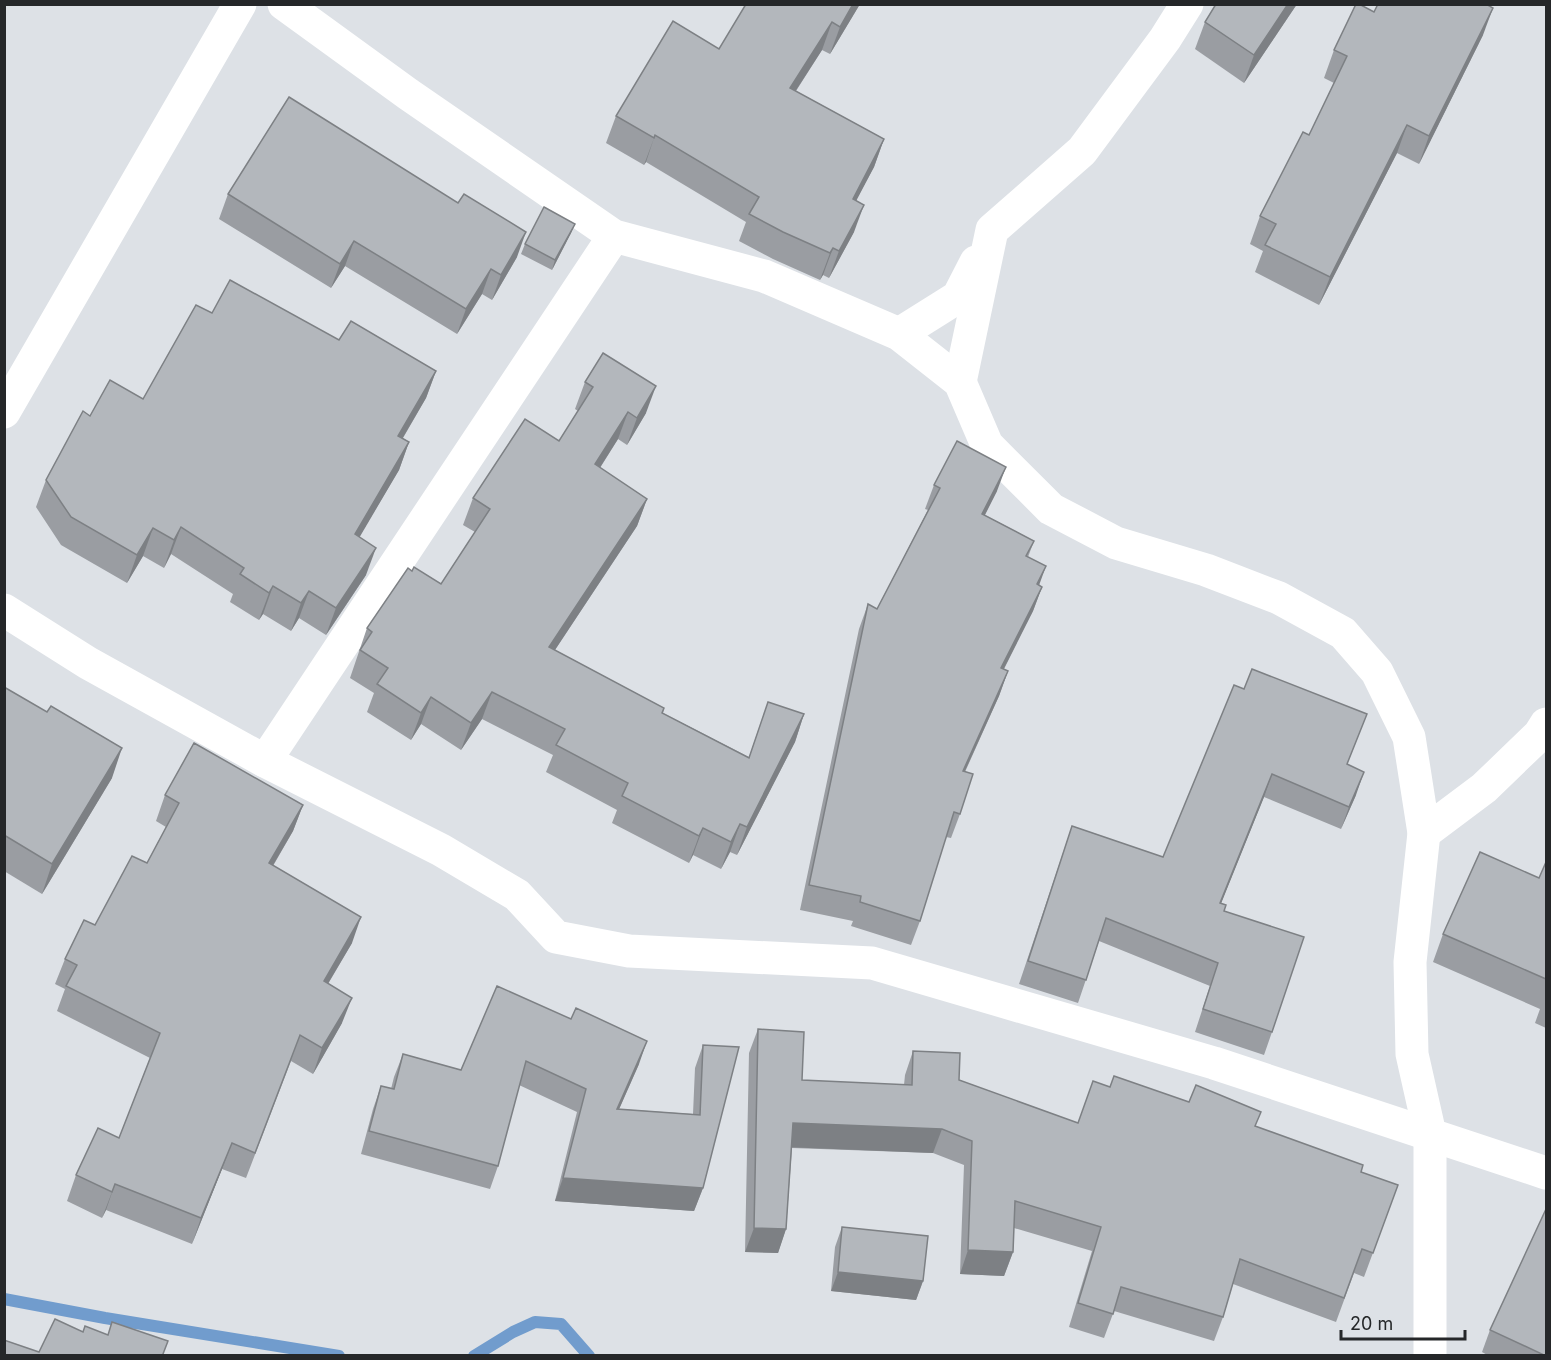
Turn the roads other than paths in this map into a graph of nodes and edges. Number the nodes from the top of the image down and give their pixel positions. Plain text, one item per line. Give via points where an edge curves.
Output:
1 (240, 4) edge
2 (284, 4) edge
3 (1187, 4) edge
4 (992, 230) junction
5 (614, 236) junction
6 (899, 334) junction
7 (960, 382) junction
8 (4, 412) edge
9 (4, 610) edge
10 (1546, 724) edge
11 (265, 761) junction
12 (1424, 833) junction
13 (1430, 1134) junction
14 (1546, 1173) edge
15 (1430, 1356) edge

1 - 8 street
2 - 5 street
3 - 4 street via 1082,151
4 - 6 street via 958,297
4 - 7 street
5 - 6 street via 764,276
5 - 11 street
6 - 7 street
7 - 12 street via 987,445 1051,509 1116,543 1206,570 1279,598 1343,633 1377,672 1408,737
9 - 11 street via 88,663
10 - 12 street via 1484,788
11 - 13 street via 441,850 517,895 556,937 629,951 873,963 1214,1063
12 - 13 street via 1410,962 1412,1054
13 - 14 street
13 - 15 street

